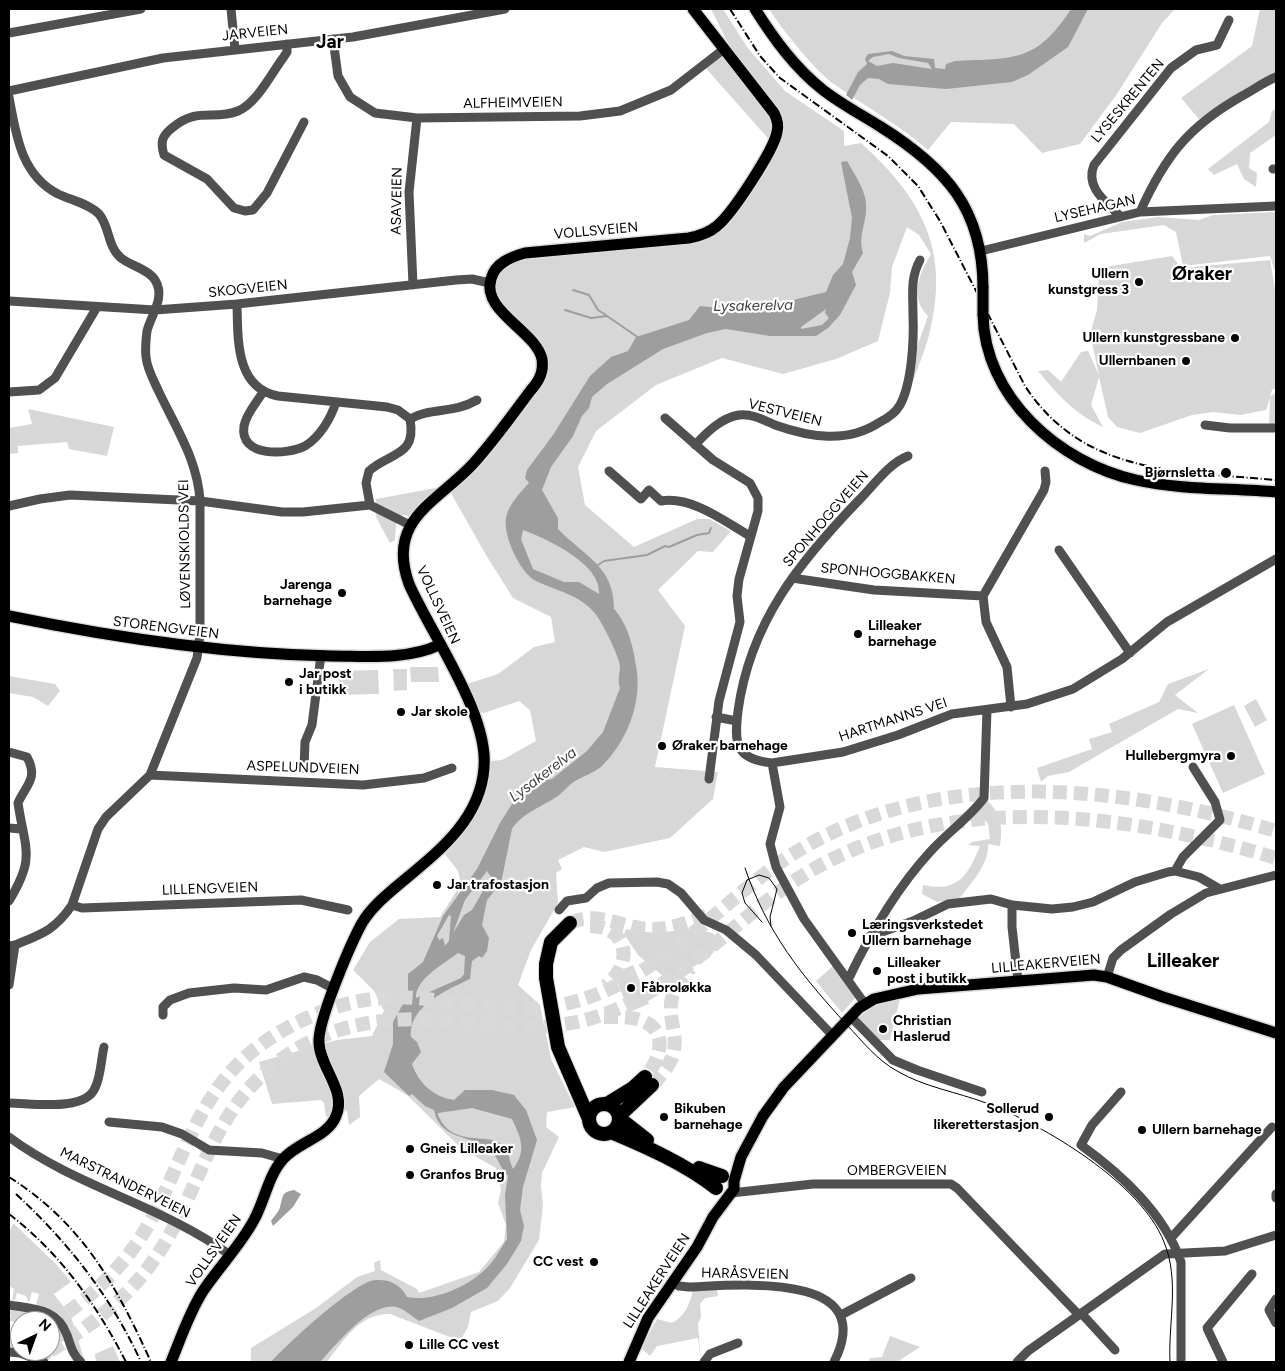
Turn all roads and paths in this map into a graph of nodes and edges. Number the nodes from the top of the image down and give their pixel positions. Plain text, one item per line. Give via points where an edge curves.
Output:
1 (141, 9) edge
2 (231, 9) edge
3 (505, 9) edge
4 (693, 9) edge
5 (754, 9) edge
6 (1228, 20) dead end
7 (9, 33) edge
8 (332, 40) junction
9 (287, 44) junction
10 (235, 48) junction
11 (724, 49) junction
12 (1276, 77) edge
13 (9, 91) edge
14 (9, 97) edge
15 (417, 118) junction
16 (304, 122) dead end
17 (1276, 206) edge
18 (1140, 212) junction
19 (1120, 216) junction
20 (981, 251) junction
21 (920, 260) dead end
22 (490, 283) junction
23 (413, 285) junction
24 (9, 301) edge
25 (237, 304) junction
26 (97, 307) junction
27 (156, 310) junction
28 (9, 392) edge
29 (263, 392) junction
30 (477, 400) dead end
31 (336, 402) junction
32 (665, 418) dead end
33 (410, 419) junction
34 (1205, 426) dead end
35 (1276, 428) edge
36 (696, 444) junction
37 (908, 456) dead end
38 (1045, 470) dead end
39 (609, 471) dead end
40 (1276, 492) edge
41 (200, 501) junction
42 (370, 505) junction
43 (9, 506) edge
44 (410, 526) junction
45 (750, 536) junction
46 (1059, 550) dead end
47 (1276, 559) edge
48 (792, 578) junction
49 (983, 596) junction
50 (9, 616) edge
51 (439, 645) junction
52 (198, 649) junction
53 (1130, 653) junction
54 (321, 655) junction
55 (1011, 707) junction
56 (987, 710) junction
57 (716, 717) junction
58 (737, 721) junction
59 (9, 752) edge
60 (772, 763) junction
61 (1193, 767) dead end
62 (304, 768) dead end
63 (452, 768) dead end
64 (150, 775) junction
65 (710, 779) dead end
66 (9, 828) edge
67 (22, 828) junction
68 (1175, 871) junction
69 (1276, 874) edge
70 (1218, 888) junction
71 (10, 896) edge
72 (72, 905) junction
73 (1012, 905) junction
74 (348, 910) dead end
75 (559, 910) dead end
76 (573, 927) tunnel mouth
77 (868, 937) junction
78 (12, 945) edge
79 (1107, 977) junction
80 (848, 980) junction
81 (1018, 980) junction
82 (9, 985) edge
83 (334, 989) junction
84 (865, 1004) junction
85 (164, 1015) dead end
86 (851, 1017) junction
87 (1276, 1033) edge
88 (833, 1036) junction
89 (104, 1046) dead end
90 (982, 1092) dead end
91 (1121, 1092) dead end
92 (9, 1103) edge
93 (596, 1104) junction
94 (619, 1117) junction
95 (109, 1122) dead end
96 (1272, 1127) dead end
97 (612, 1132) junction
98 (9, 1137) edge
99 (283, 1159) junction
100 (726, 1185) junction
101 (1276, 1194) edge
102 (1276, 1198) edge
103 (1276, 1236) edge
104 (1171, 1238) junction
105 (1178, 1252) junction
106 (230, 1255) junction
107 (1252, 1274) dead end
108 (911, 1278) dead end
109 (672, 1282) junction
110 (1276, 1299) edge
111 (9, 1305) edge
112 (1080, 1313) junction
113 (841, 1315) junction
114 (1276, 1323) edge
115 (738, 1343) dead end
116 (1115, 1350) dead end
117 (9, 1352) edge
118 (44, 1362) edge
119 (81, 1362) edge
120 (171, 1362) edge
121 (628, 1362) edge
122 (704, 1362) edge
123 (834, 1362) edge
124 (1018, 1362) edge
125 (1181, 1362) edge
126 (1223, 1362) edge

1 - 7 street
2 - 10 street
3 - 8 street, JARVEIEN
4 - 11 main road, VOLLSVEIEN
5 - 20 main road via 792,60 832,97 925,158 952,185 971,217
6 - 19 street, LYSESKRENTEN via 1217,45 1196,50 1172,68 1094,165 1091,172 1094,189
8 - 9 street, JARVEIEN
8 - 15 street, ALFHEIMVEIEN via 338,76 350,97 375,113
9 - 10 street, JARVEIEN
9 - 16 street via 287,52 245,107 229,113 190,116 166,132 161,146 164,155 200,173 228,204 245,211 253,210 267,192
10 - 13 street, JARVEIEN via 163,58
11 - 15 street, ALFHEIMVEIEN via 671,90 620,111 580,116
11 - 22 main road, VOLLSVEIEN via 771,107 778,127 769,152 721,223 705,234 688,238 525,253 502,263
12 - 18 street via 1225,106 1192,130 1164,164
14 - 27 street, LØVENSKIOLDS VEI via 18,143 32,173 48,188 100,215 114,251 157,282 159,297
15 - 23 street, ASAVEIEN via 409,192
17 - 18 street, LYSEHAGAN
18 - 19 street, LYSEHAGAN
19 - 20 street, LYSEHAGAN
20 - 40 main road, bridge via 983,314 989,355 1005,390 1037,427 1072,454 1108,472 1137,480
21 - 36 street, VESTVEIEN via 911,284 913,316 909,376 900,404 887,418 864,430 826,437 794,432 752,416 738,415 718,424
22 - 23 street, SKOGVEIEN via 472,279
22 - 44 main road, VOLLSVEIEN via 492,297 499,308 540,353 542,373 480,456 420,512
23 - 25 street, SKOGVEIEN
24 - 26 street, SKOGVEIEN
25 - 27 street, SKOGVEIEN
25 - 29 street via 243,368
26 - 27 street, SKOGVEIEN
26 - 28 street via 55,378 39,390
27 - 41 street, LØVENSKIOLDS VEI via 148,330 147,366 193,460 199,479
29 - 31 street
29 - 31 street via 247,417 244,431 250,444 268,452 293,451 311,442 328,420
30 - 33 street via 464,408
31 - 33 street via 387,407
32 - 36 street
33 - 42 street via 411,434 407,447 369,471 366,483
34 - 35 street
36 - 45 street via 713,460 750,483 757,492 758,511
37 - 48 street, SPONHOGGVEIEN via 892,466 842,517
38 - 49 street via 1044,490
39 - 45 street via 641,499 649,490 661,500 674,499 693,504
41 - 42 street via 282,512
41 - 43 street via 70,495
41 - 52 street, LØVENSKIOLDS VEI
42 - 44 street
44 - 51 main road, VOLLSVEIEN via 402,548 405,574
45 - 57 street via 737,589 740,622
46 - 53 street
47 - 53 street, HARTMANNS VEI via 1167,622
48 - 49 street, SPONHOGGBAKKEN via 874,590
48 - 58 street, SPONHOGGVEIEN via 776,600 752,652 743,681
49 - 55 street via 986,622 1007,668
50 - 52 main road, STORENGVEIEN via 107,636
51 - 54 main road, STORENGVEIEN via 418,654
51 - 83 main road, VOLLSVEIEN via 482,733 485,754 480,788 469,815 453,836 366,917
52 - 54 main road, STORENGVEIEN
52 - 64 street, LØVENSKIOLDS VEI via 192,674
53 - 55 street, HARTMANNS VEI via 1073,689
54 - 62 street via 312,725 305,742
55 - 56 street, HARTMANNS VEI
56 - 60 street, HARTMANNS VEI via 952,714 843,752
56 - 77 street via 984,798 918,865
57 - 58 street
57 - 65 street
58 - 60 street, SPONHOGGVEIEN via 736,740 743,754 759,762
59 - 67 street via 27,757 30,763 30,785 18,803
60 - 80 street via 780,807 771,838 772,856 804,919
61 - 68 street via 1215,802 1220,820 1183,857
63 - 64 street, ASPELUNDVEIEN via 424,778 363,785
64 - 72 street, LØVENSKIOLDS VEI via 106,817 98,829
66 - 67 street
67 - 71 street via 26,865
68 - 70 street via 1207,880
68 - 73 street via 1152,875 1094,902 1075,906 1052,909
69 - 70 street, LILLEAKERVEIEN
70 - 79 street, LILLEAKERVEIEN via 1187,903 1121,950 1113,958
72 - 74 street, LILLENGVEIEN via 82,908 301,900
72 - 78 street, LØVENSKIOLDS VEI via 53,929
73 - 77 street via 991,900 948,904
73 - 81 street
75 - 88 street via 567,901 586,898 609,883 668,884 681,893 704,920 726,930 756,955
76 - 93 highway via 557,948 553,964 556,1000 567,1065 575,1082
77 - 80 street
78 - 82 street
79 - 81 main road, LILLEAKERVEIEN via 1089,974
79 - 87 main road
80 - 84 street
81 - 84 main road, LILLEAKERVEIEN via 908,990
83 - 85 street via 304,977 266,990 234,988 189,993 170,1000 163,1007
83 - 99 main road, VOLLSVEIEN via 320,1025 318,1042 338,1093 337,1115 329,1126
84 - 86 main road, LILLEAKERVEIEN
86 - 88 main road, LILLEAKERVEIEN
86 - 90 street via 893,1060
88 - 100 main road, LILLEAKERVEIEN via 778,1095 755,1128
89 - 92 street via 96,1088 90,1096 75,1104
91 - 104 street via 1092,1125 1081,1145 1124,1179 1152,1210
93 - 94 highway via 616,1109
93 - 94 highway via 649,1081
93 - 97 highway via 589,1119 590,1125 597,1132
94 - 97 highway
94 - 100 highway via 650,1142
95 - 99 street via 162,1127 182,1134 209,1150 262,1153
96 - 104 street
97 - 100 highway
98 - 106 street, MARSTRANDERVEIEN via 60,1167 183,1226
99 - 106 main road, VOLLSVEIEN via 272,1176 254,1220
100 - 109 main road, LILLEAKERVEIEN via 701,1241
100 - 112 street, OMBERGVEIEN via 751,1189 813,1184 951,1184
101 - 102 street
103 - 105 street via 1225,1251
104 - 105 street
105 - 112 street via 1165,1254
105 - 125 street via 1182,1262
106 - 120 main road, VOLLSVEIEN via 197,1302
107 - 126 street via 1207,1328
108 - 113 street
109 - 113 street, HARÅSVEIEN via 689,1287 795,1289 820,1296
109 - 121 main road, LILLEAKERVEIEN via 648,1318
110 - 114 street via 1269,1310
111 - 119 street via 42,1309 56,1317 63,1326 72,1352
112 - 116 street, OMBERGVEIEN
112 - 124 street
113 - 123 street via 844,1332
115 - 122 street via 710,1354
117 - 118 street

